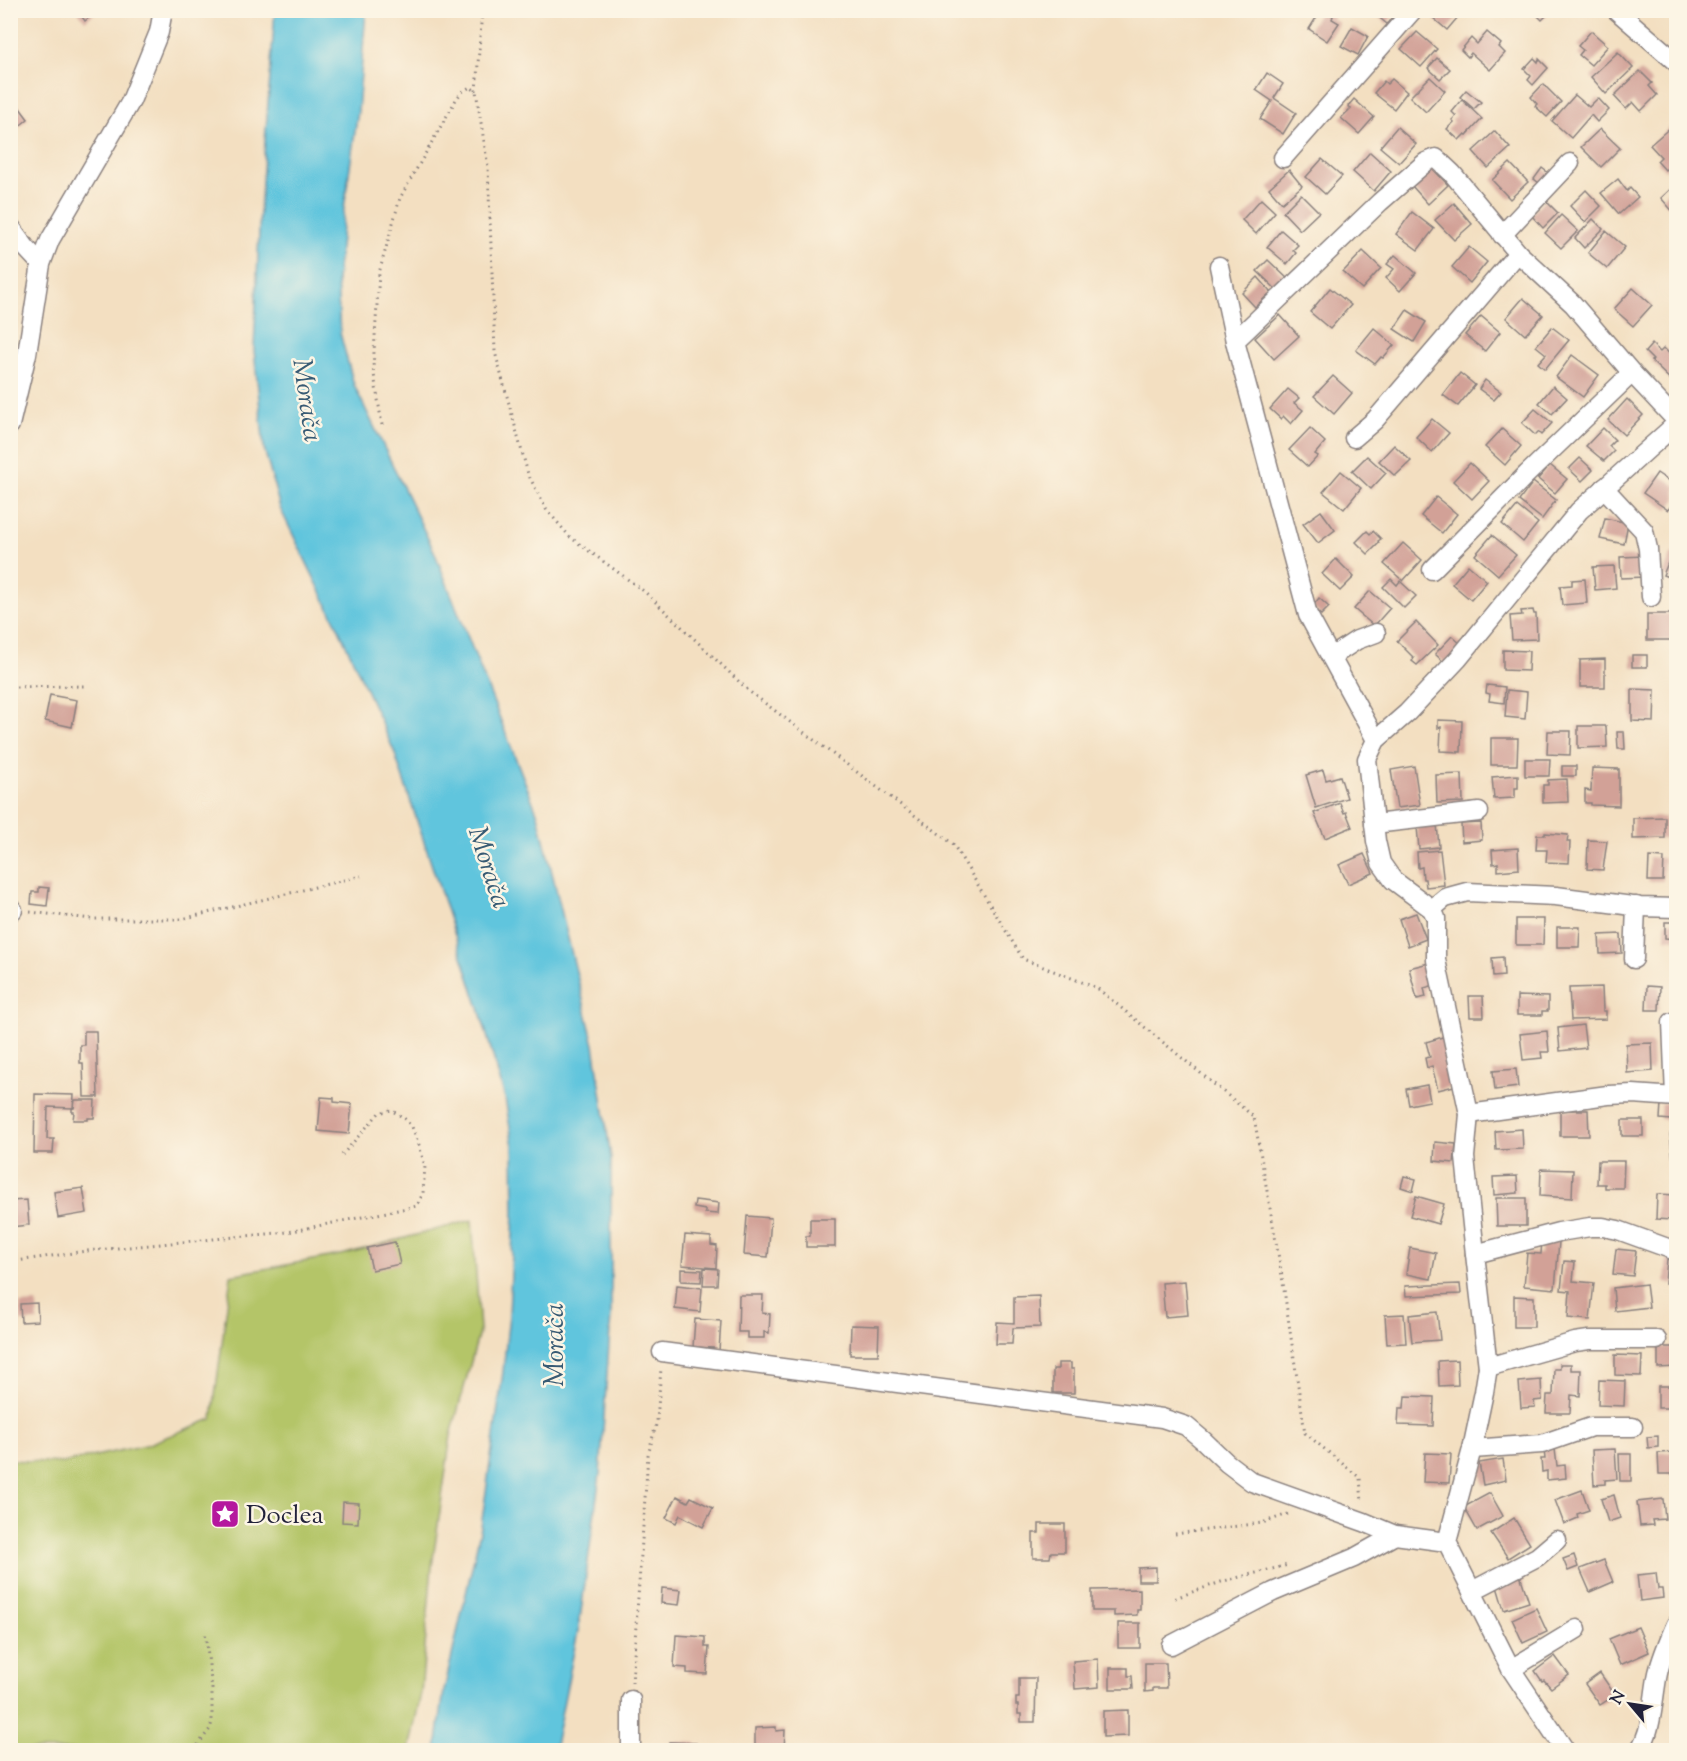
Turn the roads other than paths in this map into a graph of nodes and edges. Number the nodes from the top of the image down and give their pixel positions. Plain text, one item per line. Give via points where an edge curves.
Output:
1 (1413, 10) edge
2 (1616, 10) edge
3 (162, 11) edge
4 (1677, 62) edge
5 (1283, 158) dead end
6 (1570, 163) dead end
7 (10, 226) edge
8 (1502, 235) junction
9 (1518, 253) junction
10 (41, 264) junction
11 (1219, 266) dead end
12 (1236, 341) junction
13 (1632, 373) junction
14 (1677, 420) edge
15 (1677, 424) edge
16 (10, 425) edge
17 (1354, 438) dead end
18 (1604, 488) junction
19 (1432, 570) dead end
20 (1651, 597) dead end
21 (1376, 633) dead end
22 (1331, 657) junction
23 (1376, 740) junction
24 (1479, 812) dead end
25 (1374, 824) junction
26 (1636, 906) junction
27 (1677, 908) edge
28 (1432, 909) junction
29 (1635, 959) dead end
30 (1672, 1022) dead end
31 (1676, 1097) edge
32 (1469, 1114) junction
33 (1677, 1251) edge
34 (1475, 1254) junction
35 (1657, 1340) dead end
36 (662, 1352) road end
37 (1488, 1367) junction
38 (1633, 1427) dead end
39 (1472, 1449) junction
40 (1395, 1535) junction
41 (1557, 1540) dead end
42 (1447, 1542) junction
43 (1472, 1591) junction
44 (1677, 1624) edge
45 (1577, 1629) dead end
46 (1171, 1645) dead end
47 (1511, 1669) junction
48 (631, 1700) road end
49 (632, 1750) edge
50 (1565, 1750) edge
51 (1639, 1750) edge

1 - 5 street
2 - 4 street
3 - 10 street via 159,32 131,101 50,240
6 - 8 street
7 - 10 street
8 - 9 street
8 - 12 street via 1436,158 1426,162 1380,202
9 - 13 street via 1573,304
9 - 17 street via 1375,420
10 - 16 street via 27,354
11 - 12 street
12 - 22 street via 1308,615
13 - 14 street
13 - 19 street
15 - 18 street
18 - 20 street via 1644,531
18 - 23 street via 1579,511 1458,659
21 - 22 street
22 - 23 street
23 - 25 street via 1367,759
24 - 25 street
25 - 28 street via 1381,863 1392,880
26 - 27 street
26 - 28 street via 1556,896 1467,892 1445,898
26 - 29 street
28 - 32 street via 1436,918 1436,960
30 - 31 street
31 - 32 street via 1608,1095
32 - 34 street via 1465,1157
33 - 34 street via 1618,1230 1590,1227
34 - 37 street
35 - 37 street via 1575,1342
36 - 40 street via 1162,1418 1186,1426 1252,1482
37 - 39 street
38 - 39 street via 1591,1427 1542,1444
39 - 42 street
40 - 42 street
40 - 46 street via 1354,1558 1272,1592
41 - 43 street via 1537,1557
42 - 43 street
43 - 47 street
44 - 51 street via 1665,1648 1648,1731
45 - 47 street
47 - 50 street
48 - 49 street

